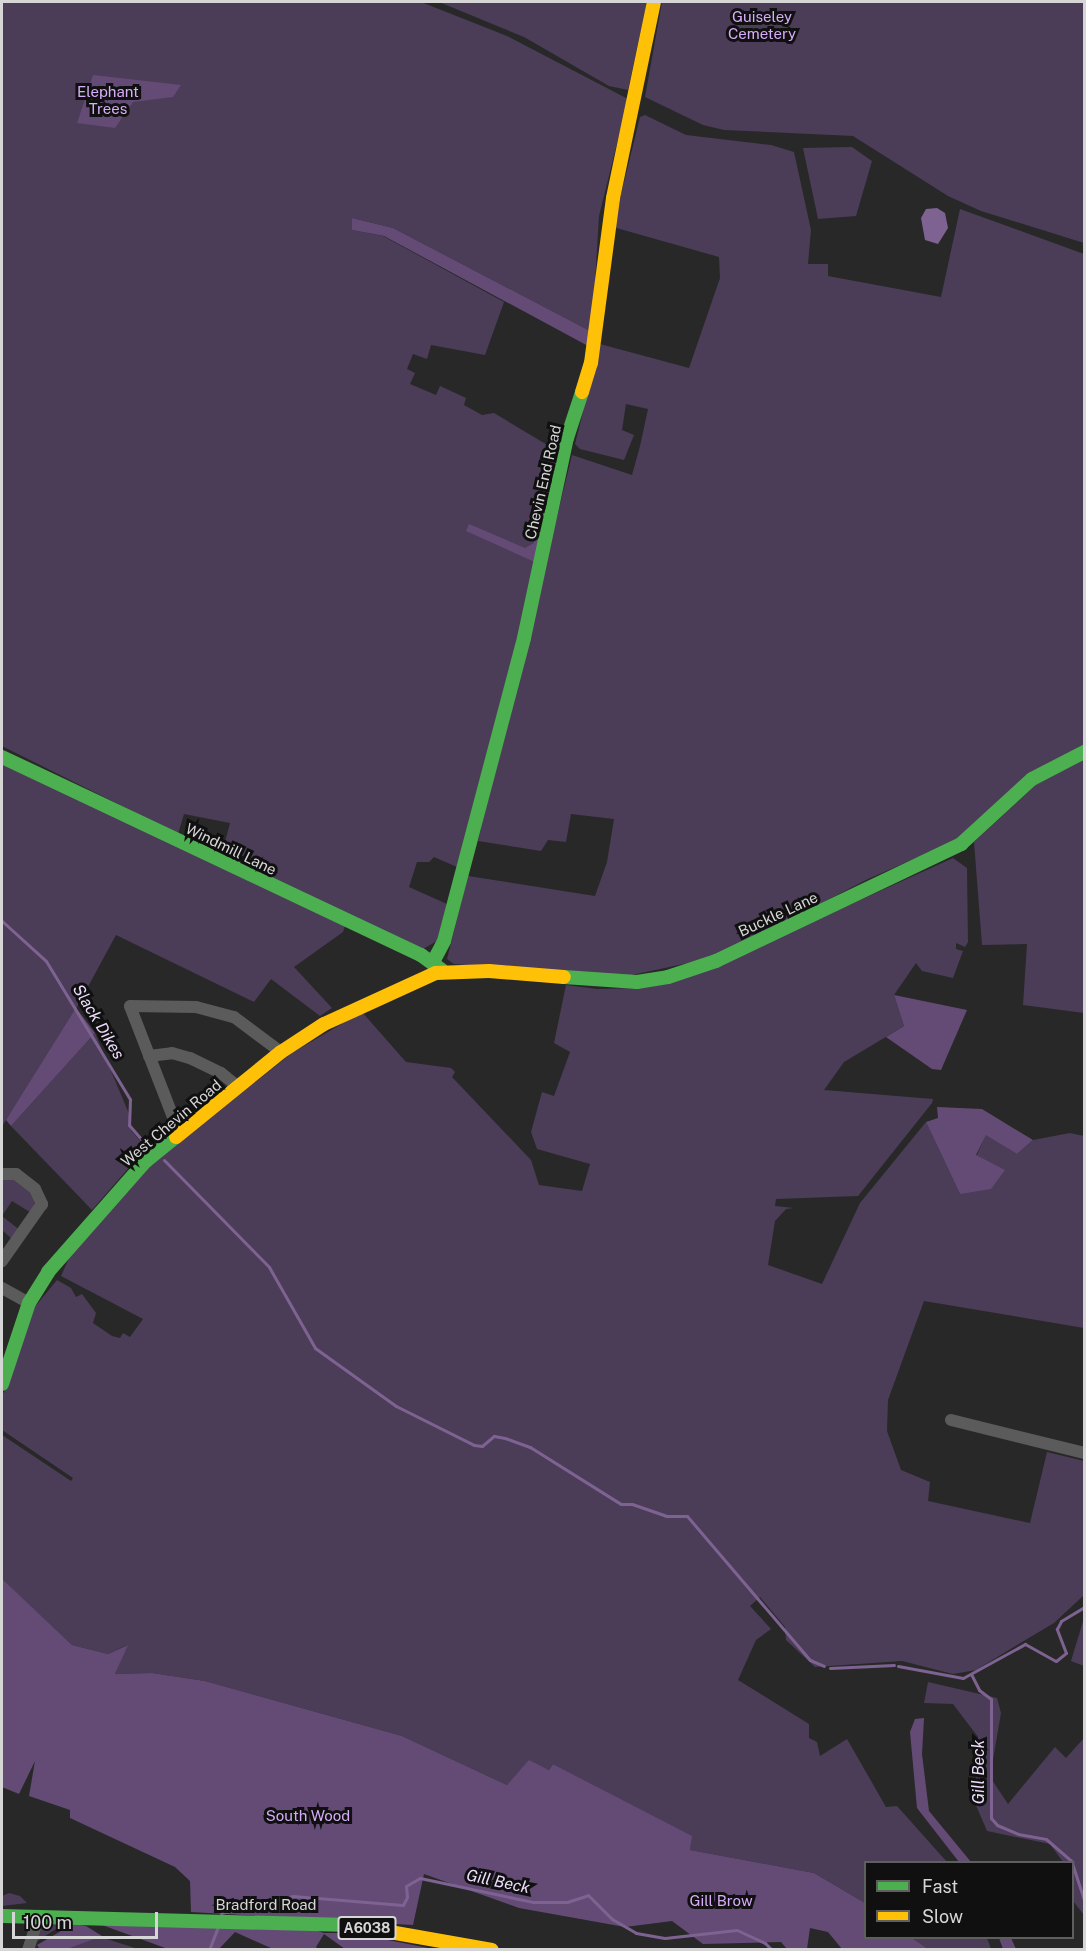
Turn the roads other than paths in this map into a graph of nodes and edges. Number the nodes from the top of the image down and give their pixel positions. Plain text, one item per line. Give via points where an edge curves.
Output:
1 (654, 2) edge
2 (1084, 752) edge
3 (2, 757) edge
4 (433, 962) junction
5 (445, 972) junction
6 (281, 1052) junction
7 (149, 1056) junction
8 (238, 1087) junction
9 (180, 1135) junction
10 (2, 1174) edge
11 (2, 1261) edge
12 (2, 1288) edge
13 (29, 1303) junction
14 (5, 1361) edge
15 (2, 1384) edge
16 (951, 1420) dead end
17 (1084, 1453) edge
18 (2, 1916) edge
19 (39, 1916) junction
20 (28, 1950) edge
21 (492, 1950) edge

1 - 4 street, Chevin End Road via 612,198 591,363 567,438 524,638 471,842 444,941
2 - 5 street, Buckle Lane via 1032,779 961,844 716,961 668,977 637,982 489,971
3 - 4 street, Windmill Lane
4 - 5 street, Windmill Lane
5 - 6 street, West Chevin Road via 366,1002
6 - 7 street via 234,1017 196,1007 130,1006
6 - 8 street, West Chevin Road
7 - 8 street via 171,1053 190,1058 221,1072
7 - 9 street
8 - 9 street, West Chevin Road
9 - 13 street, West Chevin Road via 146,1161 101,1210 48,1272
10 - 11 street via 16,1174 34,1189 42,1204
12 - 13 street
13 - 14 street, West Chevin Road
14 - 15 street, West Chevin Road
16 - 17 street
18 - 19 street, Bradford Road / A6038
19 - 20 street
19 - 21 street, Bradford Road / A6038 via 338,1923

